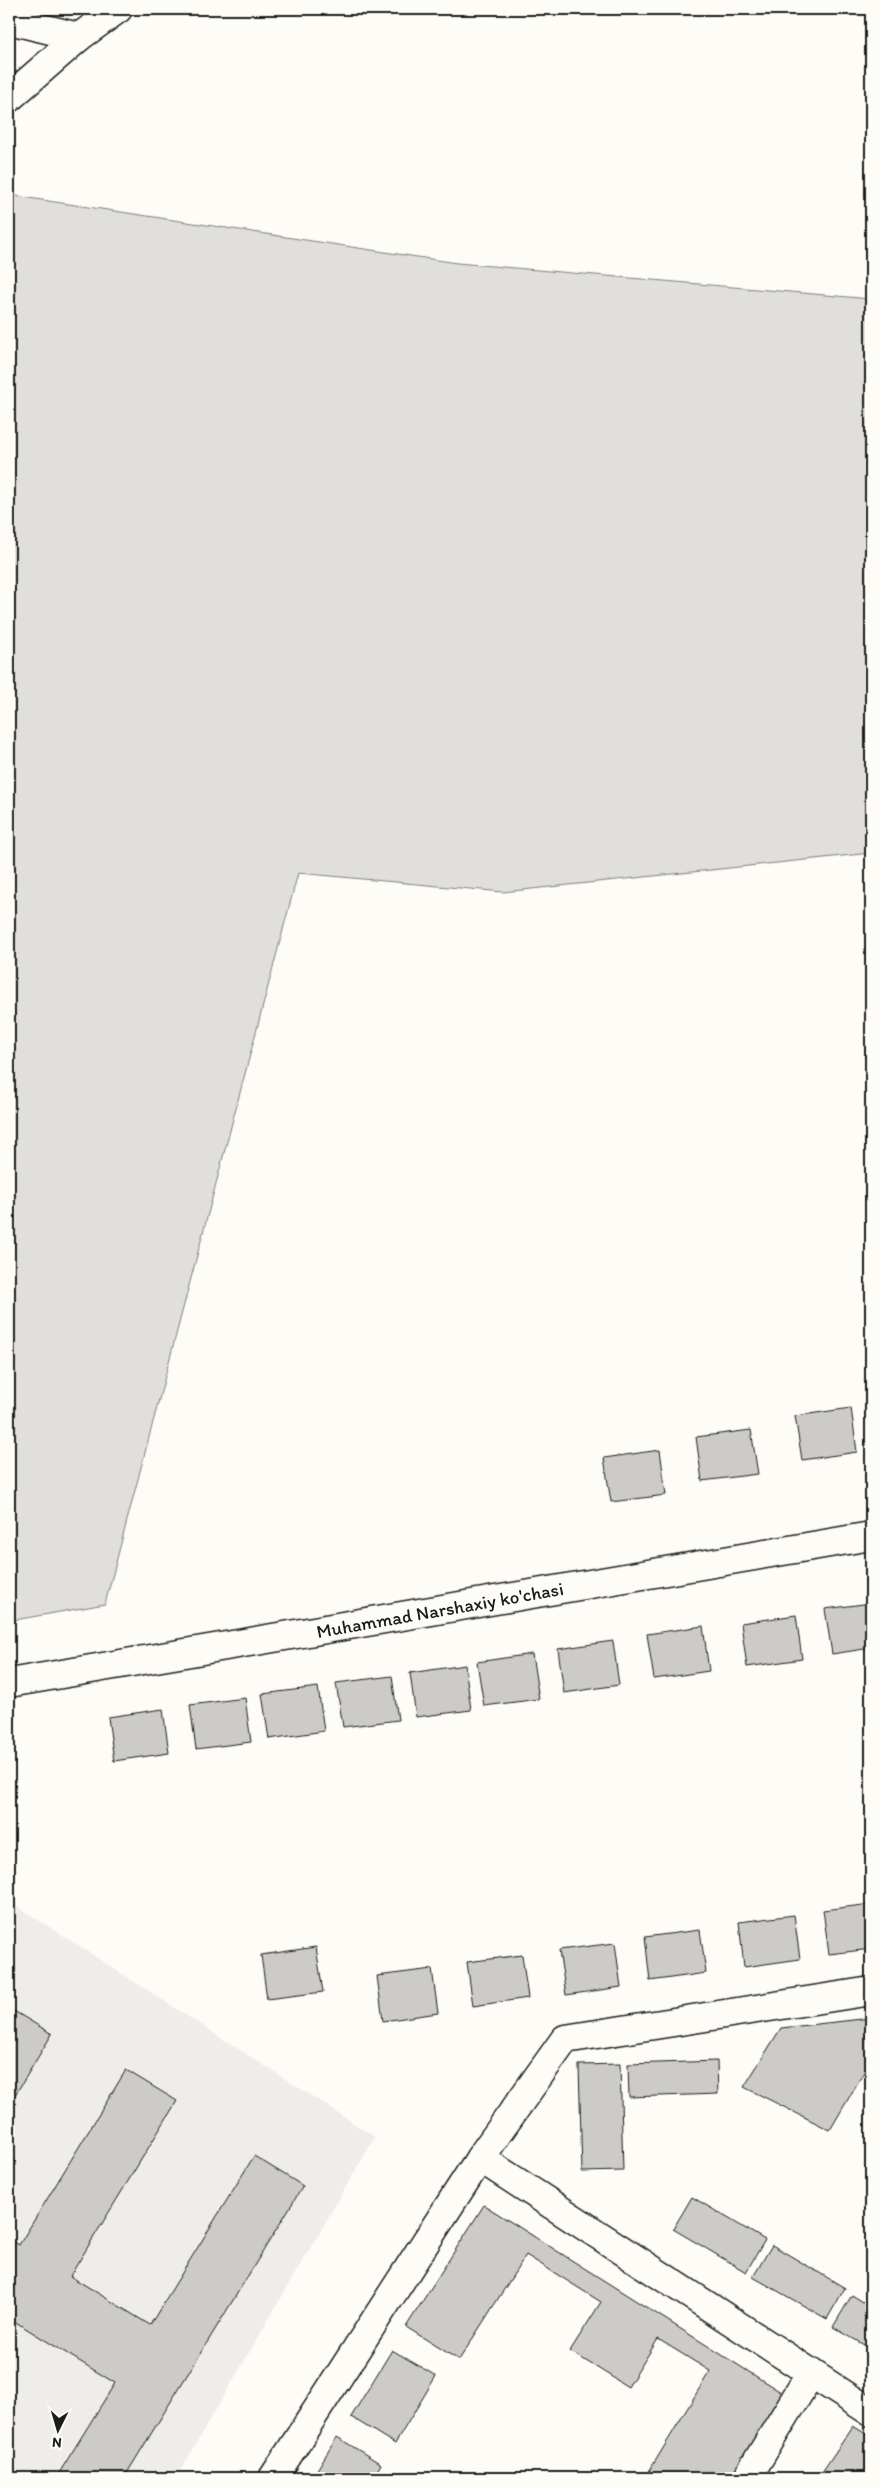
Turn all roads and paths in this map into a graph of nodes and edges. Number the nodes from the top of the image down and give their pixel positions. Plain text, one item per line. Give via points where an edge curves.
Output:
1 (118, 9) edge
2 (9, 20) edge
3 (80, 37) junction
4 (9, 98) edge
5 (871, 1536) edge
6 (9, 1683) edge
7 (871, 1991) edge
8 (480, 2158) junction
9 (812, 2373) junction
10 (871, 2412) edge
11 (273, 2478) edge
12 (747, 2478) edge

1 - 3 street
2 - 3 street
3 - 4 street
5 - 6 street, Muhammad Narshaxiy ko'chasi
7 - 8 street via 565,2039
8 - 9 street
8 - 11 street
9 - 10 street
9 - 12 street

